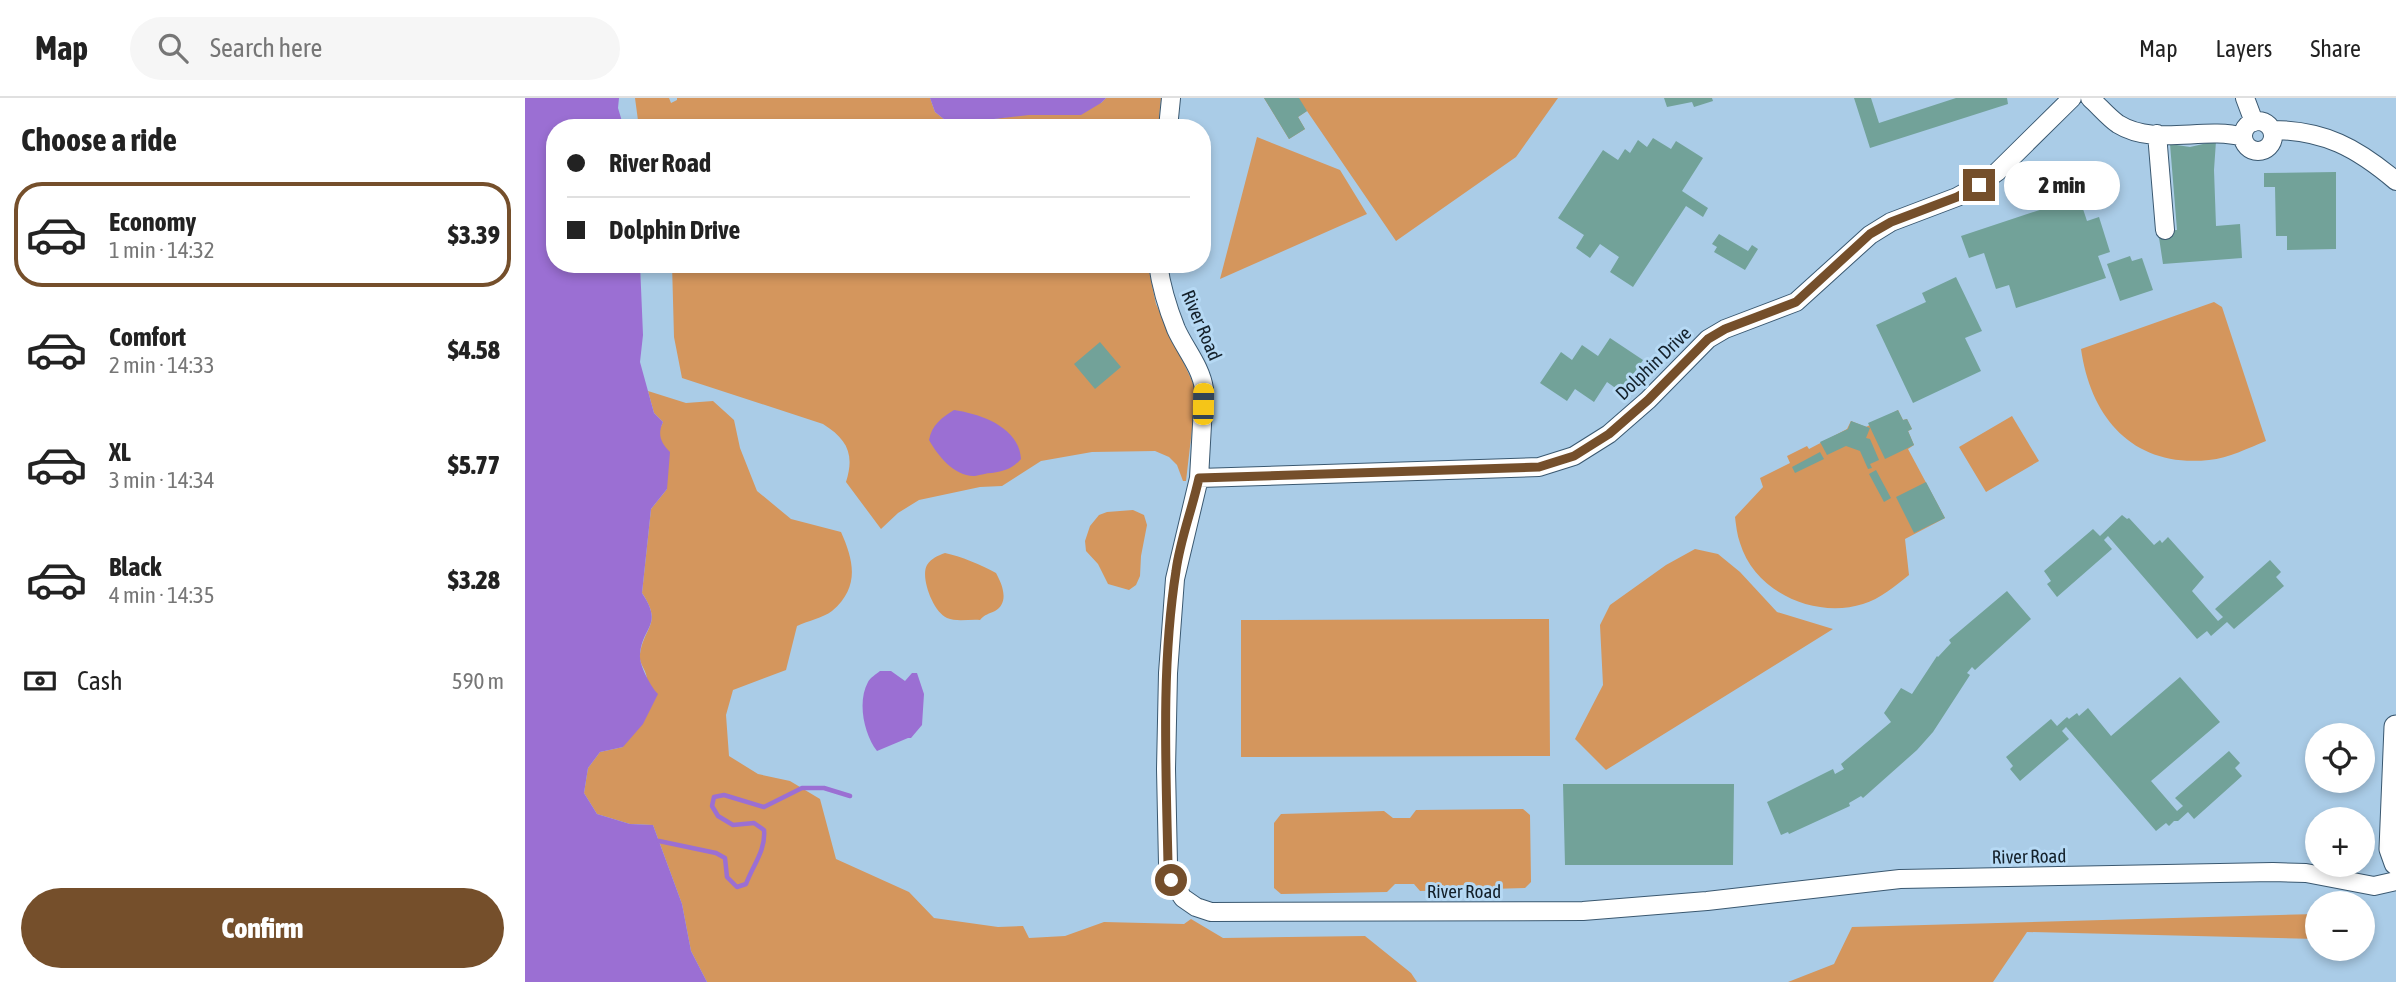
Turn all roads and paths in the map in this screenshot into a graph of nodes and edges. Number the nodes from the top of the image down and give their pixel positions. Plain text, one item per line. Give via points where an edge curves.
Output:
1 (1171, 98) edge
2 (2072, 98) edge
3 (2090, 98) edge
4 (2245, 98) edge
5 (1169, 119) edge
6 (2248, 130) junction
7 (2272, 130) junction
8 (2157, 134) junction
9 (2396, 181) edge
10 (2165, 230) dead end
11 (1159, 273) edge
12 (1199, 478) junction
13 (2396, 727) edge
14 (2396, 863) edge
15 (2396, 881) edge

1 - 5 street
2 - 12 street, Dolphin Drive via 1979,185 1891,222 1870,234 1796,302 1708,339 1619,426 1574,456 1539,467
3 - 8 street via 2119,125
4 - 6 street
6 - 7 street via 2266,124
6 - 7 street via 2250,149 2264,150
6 - 8 street
7 - 9 street via 2313,133 2348,146
8 - 10 street
11 - 12 street, River Road via 1176,328 1203,380
12 - 15 street, River Road via 1175,579 1166,769 1171,880 1183,898 1203,910 1583,911 1900,879 2273,872 2306,873 2374,886
13 - 14 main road via 2391,849

